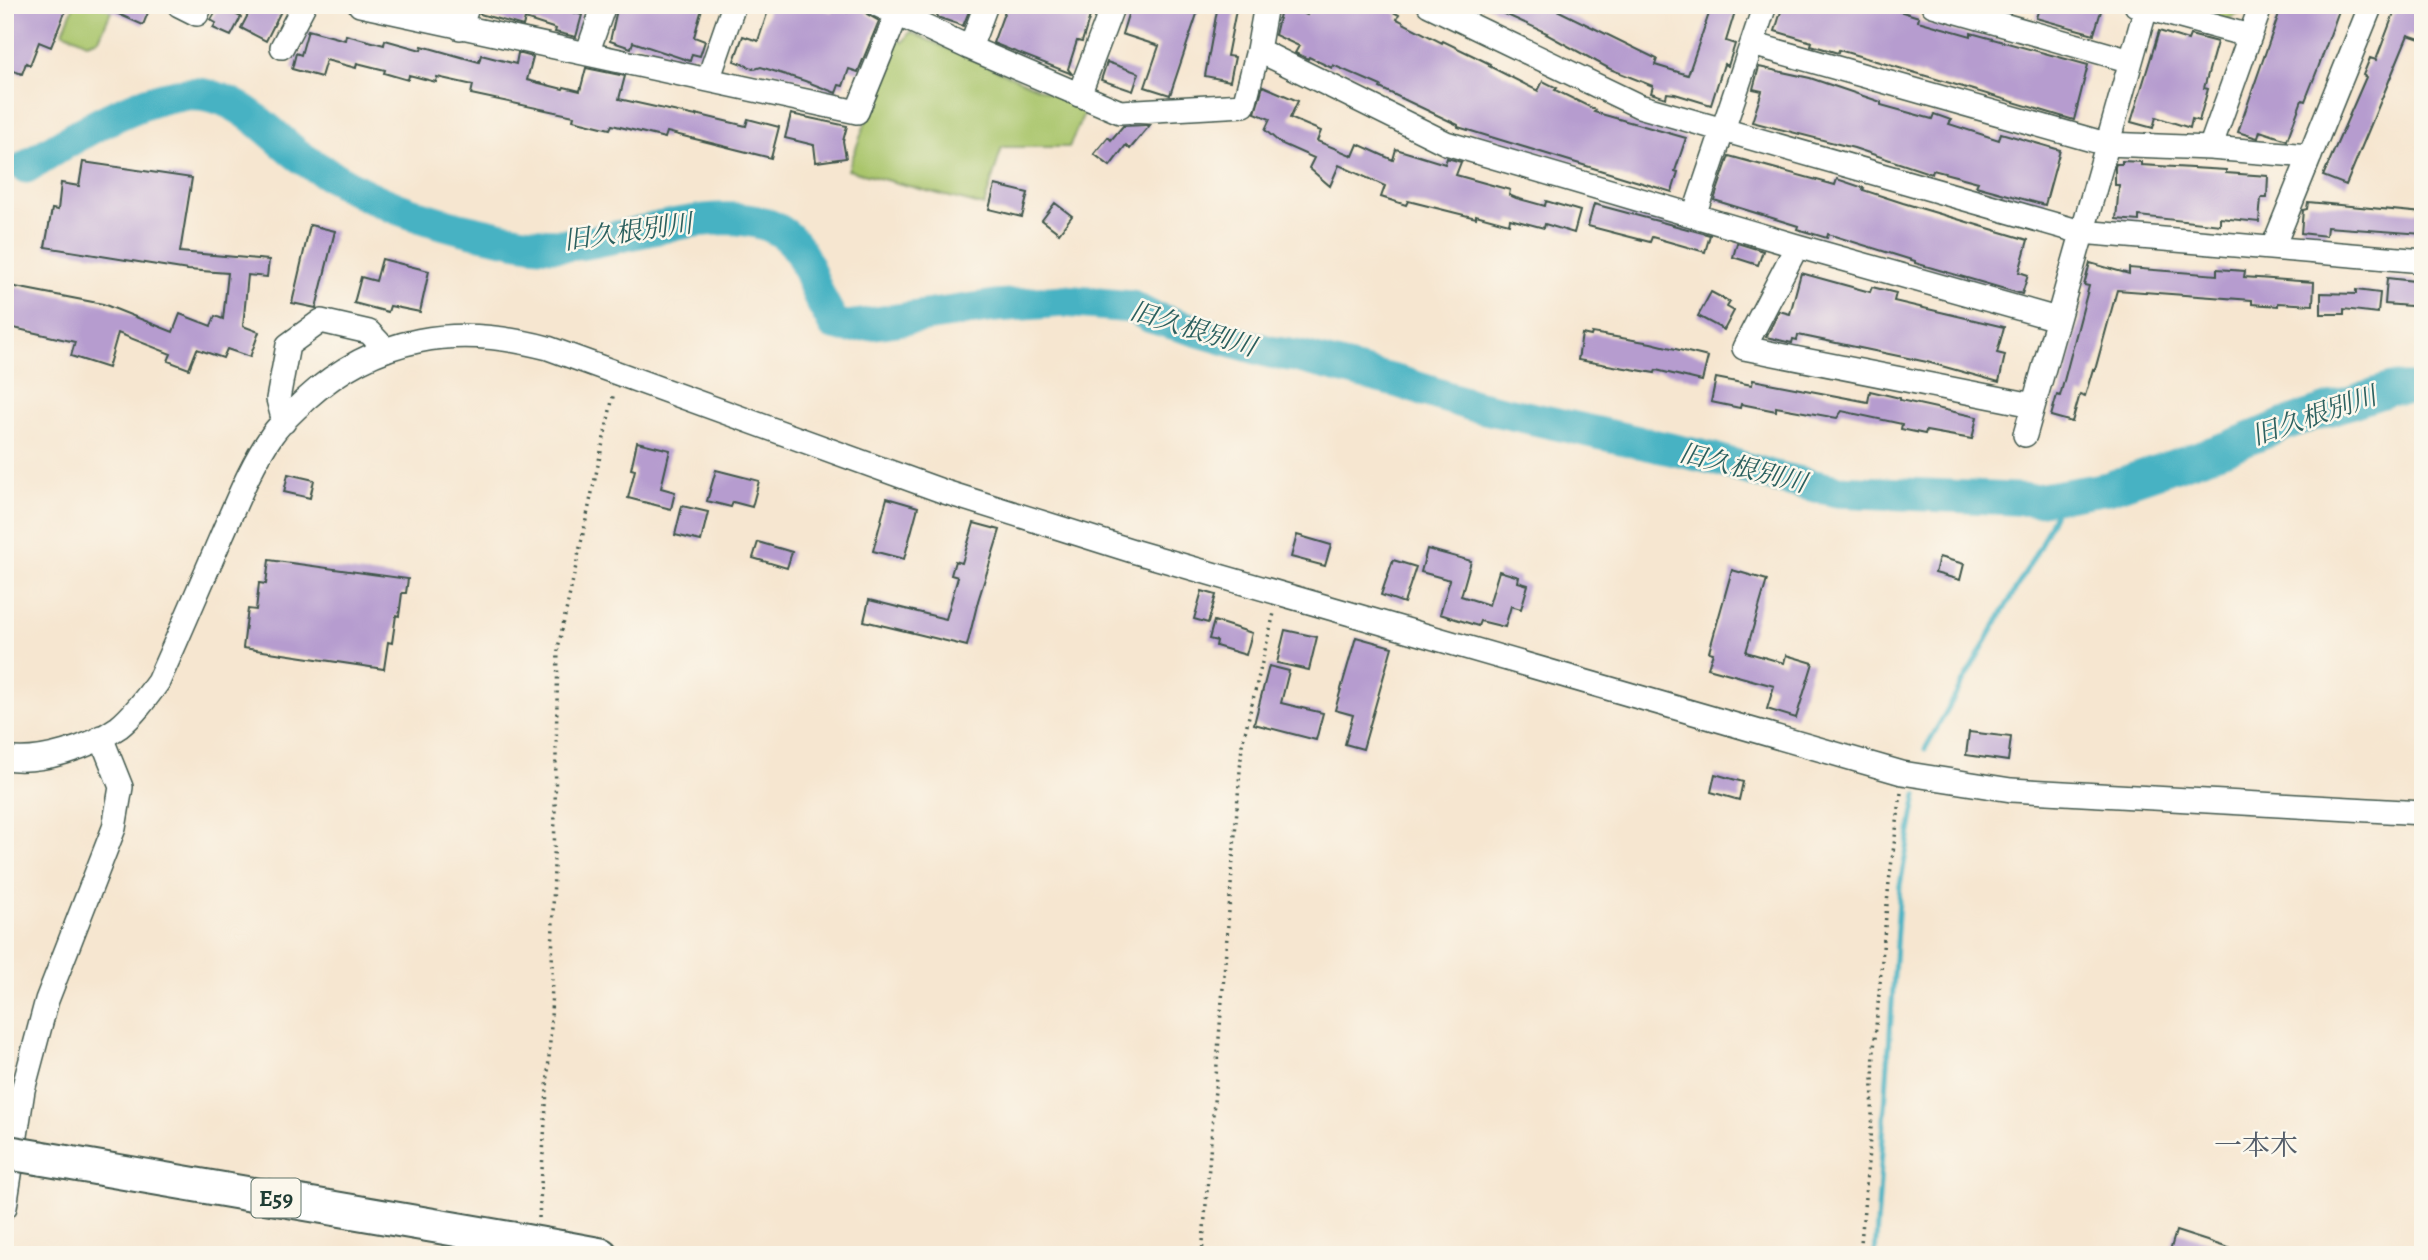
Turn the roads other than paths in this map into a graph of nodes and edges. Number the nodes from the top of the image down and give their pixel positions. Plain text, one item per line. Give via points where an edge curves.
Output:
1 (179, 5) edge
2 (201, 5) edge
3 (304, 5) edge
4 (360, 5) edge
5 (468, 5) edge
6 (604, 5) edge
7 (734, 5) edge
8 (986, 5) edge
9 (1113, 5) edge
10 (1266, 5) edge
11 (1429, 5) edge
12 (1765, 5) edge
13 (1933, 5) edge
14 (2261, 5) edge
15 (2371, 5) edge
16 (2141, 7) edge
17 (887, 10) edge
18 (460, 28) junction
19 (2250, 36) junction
20 (1752, 44) junction
21 (282, 47) dead end
22 (970, 48) junction
23 (1258, 50) junction
24 (587, 54) junction
25 (2131, 61) junction
26 (708, 80) junction
27 (1079, 95) junction
28 (1721, 131) junction
29 (2106, 144) junction
30 (2210, 148) junction
31 (2310, 156) junction
32 (1694, 215) junction
33 (2081, 232) junction
34 (1797, 246) junction
35 (2273, 247) junction
36 (2423, 261) edge
37 (2057, 319) junction
38 (386, 350) junction
39 (2033, 405) junction
40 (284, 422) junction
41 (2025, 435) dead end
42 (101, 737) junction
43 (5, 758) edge
44 (2423, 813) edge
45 (5, 1152) edge
46 (5, 1207) edge
47 (601, 1255) edge

1 - 2 street via 197,14
3 - 21 street
4 - 18 street
5 - 18 street
6 - 24 street
7 - 26 street
8 - 22 street
9 - 27 street
10 - 23 street
11 - 28 street via 1639,106
12 - 20 street
13 - 25 street
14 - 19 street
15 - 31 street
16 - 19 street
16 - 25 street
17 - 22 street
17 - 26 street via 857,112
18 - 24 street
19 - 30 street
20 - 28 street
20 - 29 street
22 - 27 street
23 - 27 street via 1244,106 1120,112
23 - 32 street via 1446,142
24 - 26 street
25 - 29 street
28 - 32 street
28 - 33 street
29 - 30 street
29 - 33 street
30 - 31 street
31 - 35 street
32 - 34 street
33 - 35 street
33 - 37 street
34 - 37 street
34 - 39 street via 1744,348
35 - 36 street
37 - 39 street
38 - 40 street via 341,371
38 - 40 street via 369,332 321,321 288,345 278,399
38 - 44 street via 407,342 460,335 515,339 548,348 945,492 1136,552 1902,773 2011,790
39 - 41 street
40 - 42 street via 250,472 158,682 119,726
42 - 43 street via 43,758
42 - 46 street via 121,788 114,828 47,1000 23,1090
45 - 47 highway, E59, bridge

